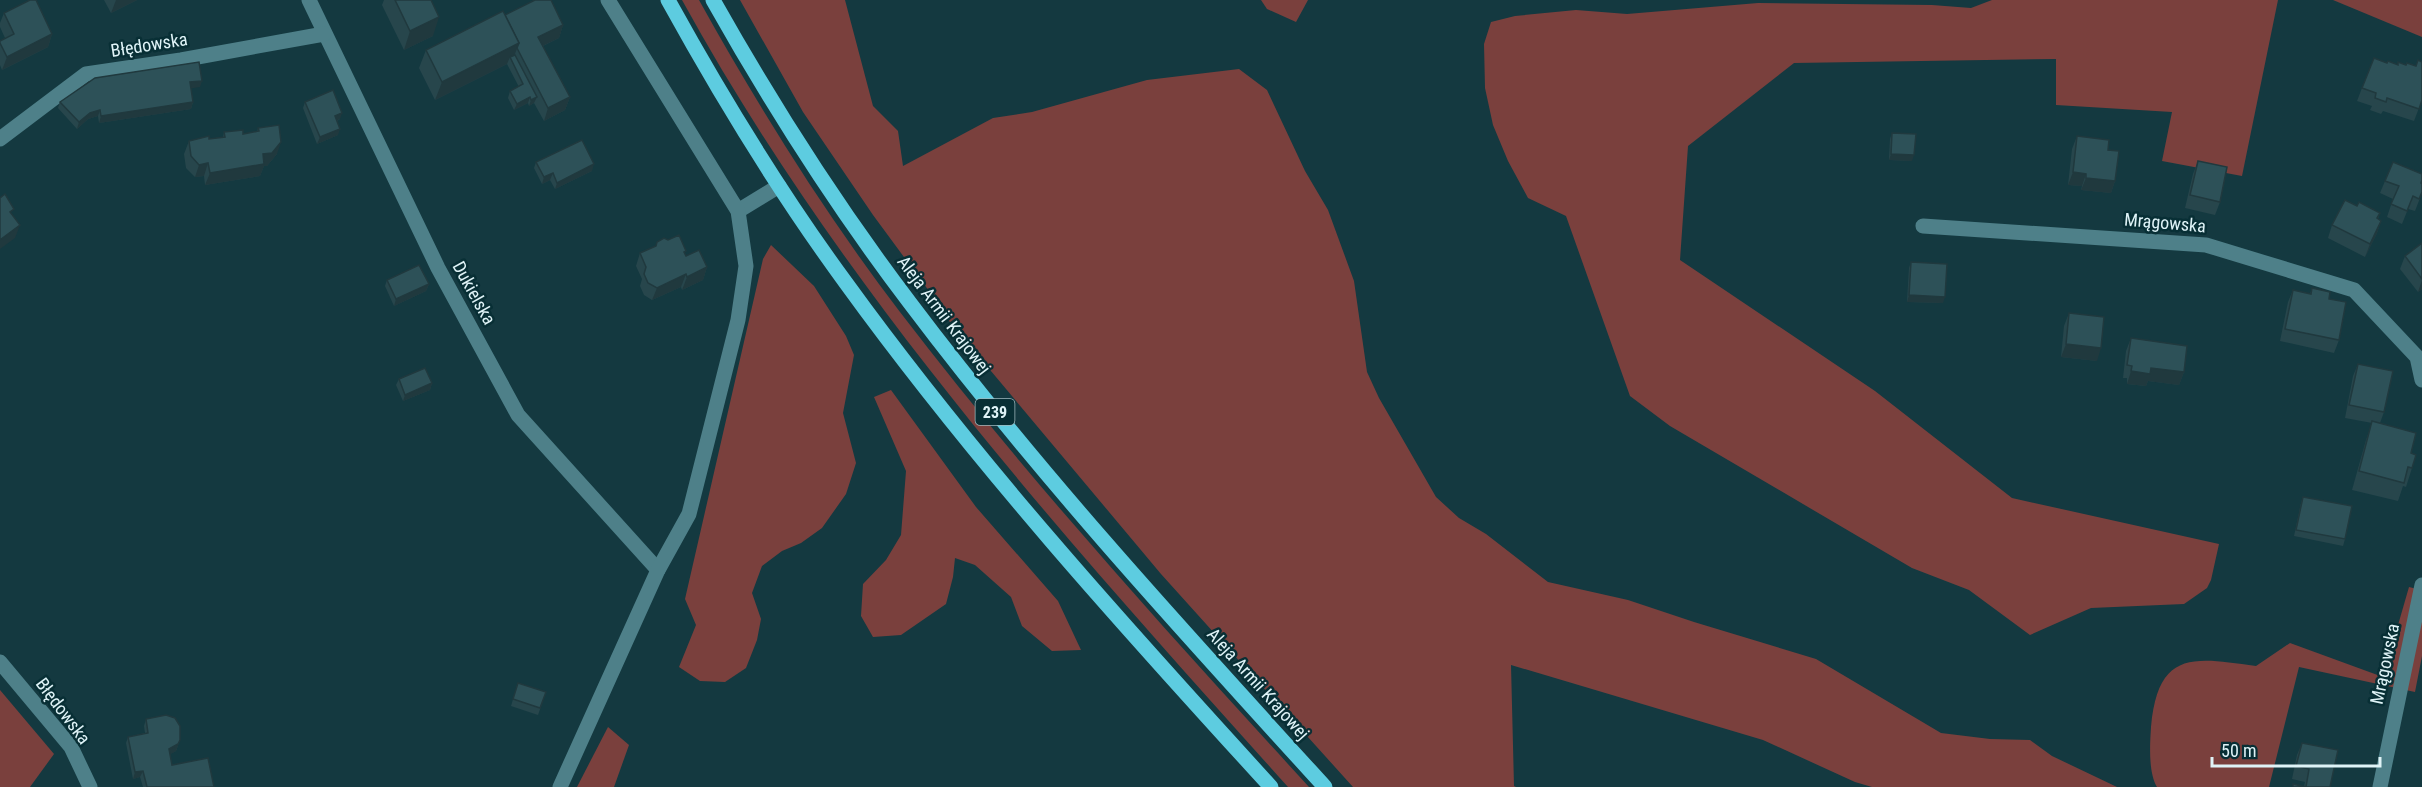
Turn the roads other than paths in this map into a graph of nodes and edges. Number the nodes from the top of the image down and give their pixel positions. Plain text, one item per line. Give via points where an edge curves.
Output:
1 (309, 0) edge
2 (608, 0) edge
3 (668, 0) edge
4 (713, 0) edge
5 (324, 33) junction
6 (0, 139) edge
7 (779, 186) junction
8 (738, 211) junction
9 (1923, 226) dead end
10 (2422, 380) edge
11 (658, 570) junction
12 (2422, 585) edge
13 (0, 662) edge
14 (90, 787) edge
15 (560, 787) edge
16 (1271, 787) edge
17 (1325, 787) edge
18 (2380, 787) edge

1 - 5 street, Dukielska
2 - 8 street
3 - 7 main road, 239
4 - 17 main road, Aleja Armii Krajowej / 239 via 810,161 927,326 1087,523
5 - 6 street, Błędowska via 86,74
5 - 11 street, Dukielska via 438,268 518,415
7 - 8 street
7 - 16 main road, 239 via 878,327 995,476
8 - 11 street via 746,266 738,320 689,514
9 - 10 street, Mrągowska via 2206,245 2354,290 2416,357
11 - 15 street
12 - 18 street, Mrągowska
13 - 14 street, Błędowska via 70,747

